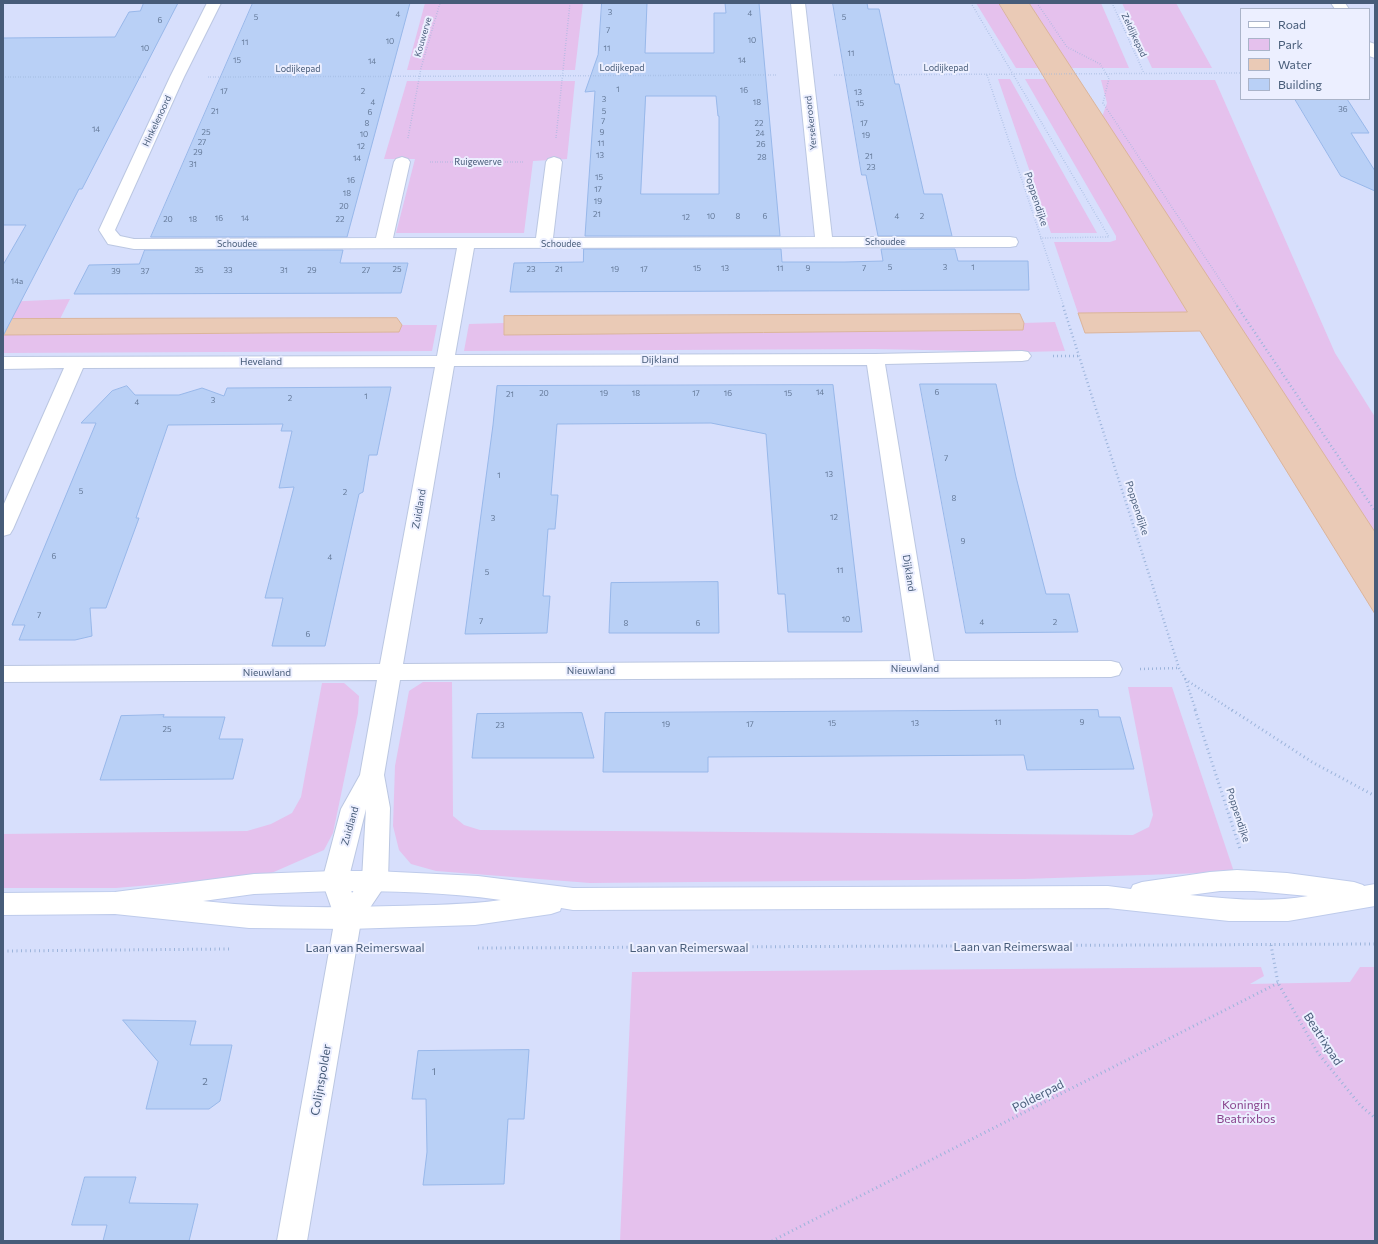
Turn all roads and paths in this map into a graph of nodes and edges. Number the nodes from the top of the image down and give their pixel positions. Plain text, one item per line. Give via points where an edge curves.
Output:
1 (214, 3) edge
2 (440, 3) edge
3 (570, 3) edge
4 (798, 3) edge
5 (971, 3) edge
6 (1037, 3) edge
7 (1112, 3) edge
8 (1144, 73) junction
9 (1240, 73) edge
10 (1106, 74) junction
11 (420, 75) junction
12 (564, 75) junction
13 (805, 75) junction
14 (987, 75) junction
15 (1013, 75) junction
16 (3, 77) edge
17 (177, 77) junction
18 (402, 162) junction
19 (554, 162) junction
20 (1040, 238) junction
21 (114, 240) joint
22 (824, 242) junction
23 (1010, 242) dead end
24 (382, 244) junction
25 (466, 244) junction
26 (544, 244) junction
27 (1022, 356) dead end
28 (875, 359) junction
29 (446, 362) junction
30 (3, 363) edge
31 (76, 363) junction
32 (1375, 511) edge
33 (3, 529) edge
34 (1179, 668) junction
35 (924, 669) junction
36 (1111, 670) joint
37 (390, 672) junction
38 (3, 674) edge
39 (1185, 678) junction
40 (372, 775) junction
41 (1375, 796) edge
42 (335, 880) junction
43 (375, 880) junction
44 (1250, 881) junction
45 (1375, 895) edge
46 (1108, 897) junction
47 (574, 899) junction
48 (115, 903) junction
49 (3, 904) edge
50 (1260, 910) junction
51 (348, 918) junction
52 (1375, 944) edge
53 (1271, 945) junction
54 (471, 948) dead end
55 (233, 949) dead end
56 (3, 952) edge
57 (1278, 983) junction
58 (1375, 1118) edge
59 (292, 1241) edge
60 (772, 1241) edge

1 - 17 street, Hinkelenoord
2 - 11 path, Kouwerve
3 - 12 path
4 - 13 street, Yersekeroord
5 - 15 path
6 - 10 path via 1067,48 1100,64
7 - 8 path, Zeldijkepad
8 - 9 path, Lodijkepad
8 - 10 path, Lodijkepad
10 - 15 path, Lodijkepad
10 - 32 path via 1109,83 1102,103
11 - 12 path, Lodijkepad
11 - 17 path, Lodijkepad
11 - 18 path
12 - 13 path, Lodijkepad
12 - 19 path
13 - 14 path, Lodijkepad
13 - 22 street, Yersekeroord
14 - 15 path, Lodijkepad
14 - 20 path, Poppendijke
15 - 20 path via 1109,237
16 - 17 path, Lodijkepad
17 - 21 street, Hinkelenoord via 107,230
18 - 19 path, Ruigewerve
18 - 24 street
19 - 26 street
20 - 34 path, Poppendijke
21 - 24 street, Schoudee via 134,244
22 - 23 street, Schoudee
22 - 26 street, Schoudee
24 - 25 street, Schoudee
25 - 26 street, Schoudee
25 - 29 street, Zuidland
27 - 28 street, Dijkland
28 - 29 street, Dijkland
28 - 35 street, Dijkland
29 - 31 street, Heveland
29 - 37 street, Zuidland
30 - 31 street, Heveland
31 - 33 street
34 - 36 path
34 - 39 path, Poppendijke
35 - 36 street, Nieuwland
35 - 37 street, Nieuwland
37 - 38 street, Nieuwland
37 - 40 street, Zuidland
39 - 41 path via 1312,762
39 - 44 path, Poppendijke
40 - 42 street, Zuidland via 353,809
40 - 43 street, Zuidland via 378,808
42 - 43 street
42 - 48 street via 254,884
42 - 51 street
43 - 47 street via 478,886
43 - 51 street
44 - 45 street
44 - 46 street via 1221,881
45 - 50 street via 1288,910
46 - 47 street
46 - 50 street via 1229,910
47 - 51 street via 475,914
48 - 49 street
48 - 51 street via 249,917
50 - 53 path
51 - 59 street, Colijnspolder
52 - 53 path, Laan van Reimerswaal
53 - 54 path, Laan van Reimerswaal
53 - 57 path
55 - 56 path
57 - 58 path, Beatrixpad via 1318,1053 1360,1105
57 - 60 path, Polderpad

